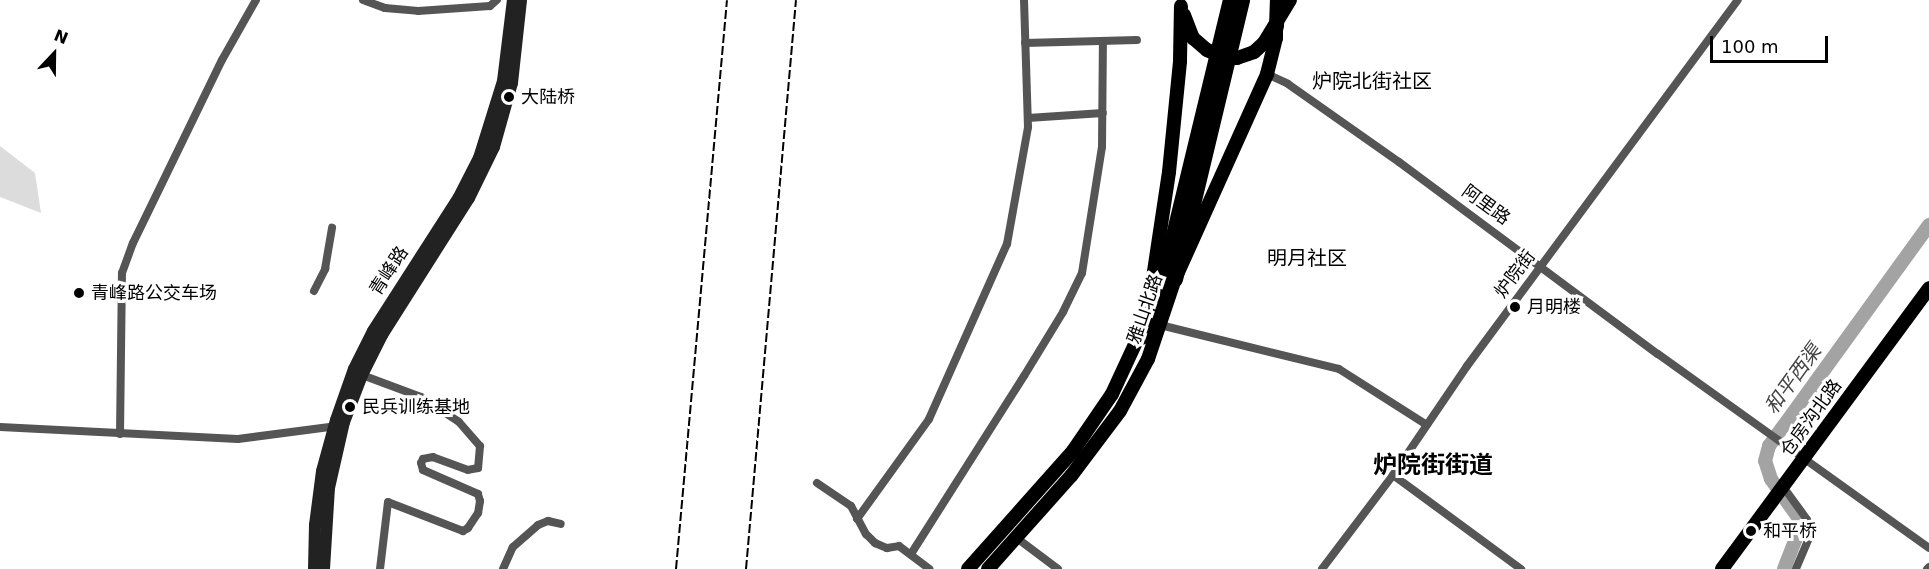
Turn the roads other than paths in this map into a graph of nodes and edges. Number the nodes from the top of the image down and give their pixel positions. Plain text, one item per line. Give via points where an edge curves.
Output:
1 (256, 0) edge
2 (363, 0) edge
3 (497, 0) edge
4 (513, 0) edge
5 (521, 0) edge
6 (1024, 0) edge
7 (1230, 0) edge
8 (1242, 0) edge
9 (1276, 0) edge
10 (1290, 0) edge
11 (1738, 0) edge
12 (1181, 3) edge
13 (1276, 26) junction
14 (1137, 40) dead end
15 (1103, 42) junction
16 (1025, 43) junction
17 (1267, 74) junction
18 (1103, 113) junction
19 (1028, 118) junction
20 (332, 228) dead end
21 (1541, 266) junction
22 (1175, 279) junction
23 (1929, 288) edge
24 (314, 291) dead end
25 (1929, 302) edge
26 (1160, 325) junction
27 (1141, 337) junction
28 (362, 375) junction
29 (1427, 425) junction
30 (338, 426) junction
31 (0, 428) edge
32 (120, 434) junction
33 (1807, 459) junction
34 (1393, 475) junction
35 (818, 483) dead end
36 (1783, 493) junction
37 (857, 519) junction
38 (561, 524) dead end
39 (1004, 528) junction
40 (1016, 537) junction
41 (1929, 548) edge
42 (911, 554) junction
43 (314, 569) edge
44 (324, 569) edge
45 (381, 569) edge
46 (503, 569) edge
47 (929, 569) edge
48 (968, 569) edge
49 (988, 569) edge
50 (1058, 569) edge
51 (1322, 569) edge
52 (1521, 569) edge
53 (1722, 569) edge
54 (1732, 569) edge
55 (1797, 569) edge

1 - 32 street via 191,123 122,273
2 - 3 street via 385,8 418,11 490,6
4 - 30 main road, 青峰路 via 503,81 479,158 354,369
5 - 28 main road, 青峰路 via 512,83 494,147 469,198 388,325
6 - 16 street
7 - 27 highway, 雅山北路 via 1164,272
8 - 22 highway
9 - 13 highway
10 - 13 main road
11 - 21 street, 炉院街
12 - 13 main road via 1193,39 1207,51 1225,58 1254,52
12 - 27 main road, 雅山北路 via 1180,61 1169,172 1156,272
13 - 17 main road, 雅山北路
14 - 15 street
15 - 16 street
15 - 18 street
16 - 19 street
17 - 21 street, 阿里路 via 1288,84
17 - 22 main road, 雅山北路
18 - 19 street
18 - 42 street via 1102,147 1082,273 1063,312
19 - 37 street via 1003,254 929,419
20 - 24 street via 325,269
21 - 29 street, 炉院街
21 - 33 street, 阿里路
22 - 26 main road, 雅山北路
23 - 33 main road, 仓房沟北路
25 - 33 main road, 仓房沟北路
26 - 29 street via 1339,369
26 - 40 main road, 雅山北路 via 1148,359 1120,411 1071,476
27 - 39 main road, 雅山北路 via 1113,394 1073,451
28 - 30 main road, 青峰路
28 - 45 street via 421,397 459,422 480,446 478,468 468,470 433,457 421,463 423,470 478,494 478,513 468,528 463,531 388,502
29 - 34 street, 炉院街
30 - 32 street via 238,439
30 - 43 main road, 青峰路 via 322,471
30 - 44 main road, 青峰路
31 - 32 street
33 - 36 main road, 仓房沟北路
33 - 41 street, 阿里路
34 - 51 street, 炉院街
34 - 52 street
35 - 37 street via 851,506
36 - 53 main road, 仓房沟北路
36 - 54 main road, 仓房沟北路
36 - 55 street via 1807,520 1809,538
37 - 42 street via 875,543 887,548 899,546
38 - 46 street via 548,521 538,525 513,548
39 - 40 street
39 - 48 main road, 雅山北路
40 - 49 main road, 雅山北路
40 - 50 street
42 - 47 street

